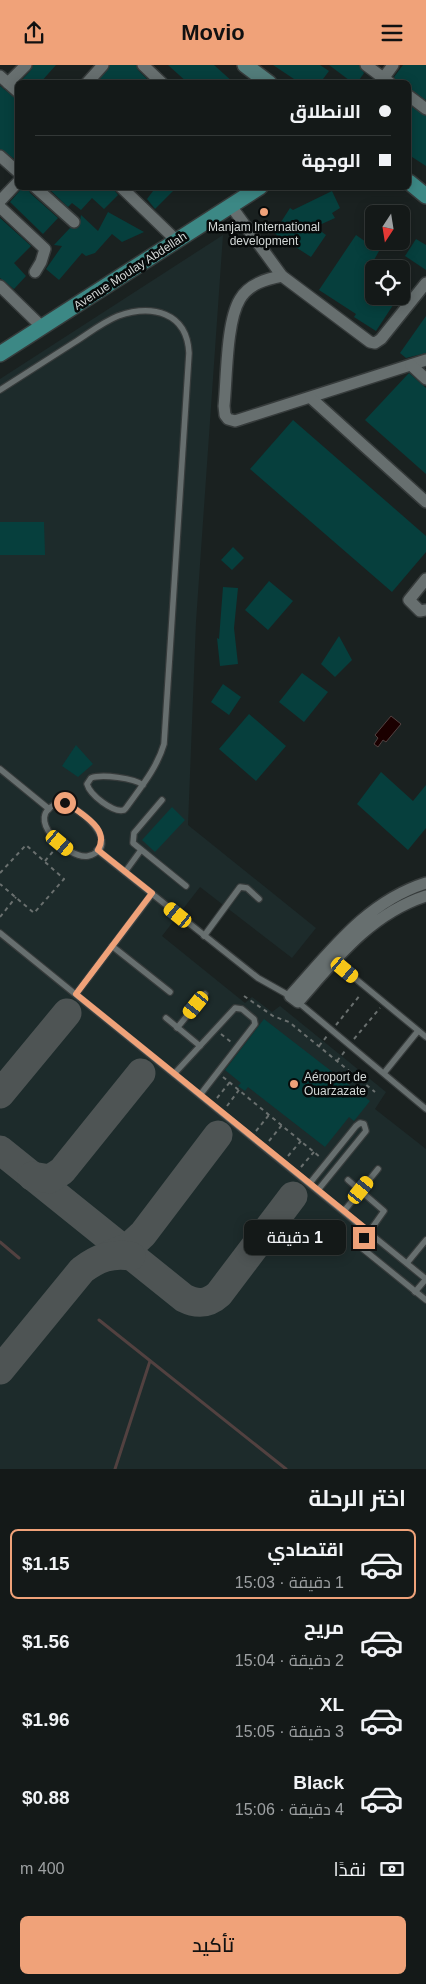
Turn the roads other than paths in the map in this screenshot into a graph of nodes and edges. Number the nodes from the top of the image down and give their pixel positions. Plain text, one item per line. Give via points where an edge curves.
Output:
1 (26, 65) edge
2 (103, 65) edge
3 (142, 65) edge
4 (245, 65) edge
5 (366, 65) edge
6 (393, 65) edge
7 (2, 79) edge
8 (90, 80) edge
9 (159, 80) edge
10 (265, 80) edge
11 (384, 80) edge
12 (386, 80) edge
13 (15, 90) edge
14 (411, 98) edge
15 (426, 109) edge
16 (0, 156) edge
17 (15, 169) edge
18 (411, 183) edge
19 (15, 185) edge
20 (38, 190) edge
21 (124, 190) edge
22 (255, 190) edge
23 (425, 193) edge
24 (0, 201) edge
25 (231, 206) junction
26 (0, 207) edge
27 (74, 222) dead end
28 (177, 241) junction
29 (35, 271) dead end
30 (282, 276) junction
31 (426, 283) edge
32 (0, 286) edge
33 (42, 327) junction
34 (0, 354) edge
35 (426, 360) edge
36 (411, 365) junction
37 (426, 379) edge
38 (0, 390) edge
39 (311, 398) junction
40 (426, 502) edge
41 (426, 579) edge
42 (426, 610) edge
43 (0, 769) edge
44 (143, 785) junction
45 (162, 800) dead end
46 (49, 809) junction
47 (98, 850) junction
48 (141, 850) junction
49 (125, 872) junction
50 (426, 883) edge
51 (186, 886) dead end
52 (152, 893) junction
53 (426, 896) edge
54 (259, 899) dead end
55 (0, 933) edge
56 (204, 936) junction
57 (112, 946) junction
58 (334, 961) junction
59 (170, 993) dead end
60 (76, 994) junction
61 (205, 994) dead end
62 (294, 999) junction
63 (166, 1018) dead end
64 (178, 1028) junction
65 (418, 1031) junction
66 (426, 1037) edge
67 (200, 1046) junction
68 (384, 1073) junction
69 (174, 1074) junction
70 (200, 1095) junction
71 (426, 1109) edge
72 (327, 1162) junction
73 (335, 1169) junction
74 (378, 1169) dead end
75 (348, 1180) dead end
76 (310, 1183) junction
77 (318, 1190) junction
78 (361, 1190) junction
79 (344, 1211) junction
80 (370, 1232) junction
81 (426, 1240) edge
82 (407, 1263) junction
83 (426, 1279) edge
84 (415, 1292) junction
85 (426, 1300) edge

1 - 7 street
2 - 8 street
3 - 9 street
4 - 10 street
5 - 11 street
6 - 12 street
7 - 13 street
14 - 15 street
16 - 17 street
18 - 23 main road
19 - 24 street
20 - 27 street
21 - 28 street
22 - 25 main road, Avenue Moulay Abdellah
25 - 28 main road, Avenue Moulay Abdellah
25 - 30 street
26 - 29 street via 45,249
28 - 33 main road, Avenue Moulay Abdellah
30 - 31 street via 375,343
30 - 39 street via 263,279 240,298 233,316 225,415 235,421
32 - 33 street
33 - 34 main road, Avenue Moulay Abdellah
35 - 36 street
36 - 37 street
36 - 39 street
38 - 44 lane via 102,325 127,314 160,312 180,325 187,339 189,353 166,735 158,761
39 - 40 street
41 - 42 street via 409,600 420,611
43 - 46 lane
44 - 44 lane via 126,808 120,811 90,791 87,784 91,778 98,777 133,779
45 - 48 lane via 132,836 133,843
46 - 47 lane via 59,803 70,805 94,825 101,834
46 - 47 lane via 45,826 60,843 81,856
47 - 49 lane
48 - 49 lane
48 - 51 lane
49 - 52 lane
50 - 62 street via 389,899 365,915 349,930
52 - 56 lane
52 - 57 lane
53 - 58 street via 374,923
54 - 56 lane via 245,887 240,887
55 - 60 lane
56 - 62 lane via 258,978
57 - 59 lane
57 - 60 lane
58 - 62 street
58 - 65 lane
60 - 69 lane
61 - 64 lane
62 - 68 lane
63 - 64 lane
64 - 67 lane
65 - 66 lane
65 - 68 lane
67 - 69 lane
67 - 70 lane via 235,1009 240,1008 254,1019 255,1024
68 - 71 lane
69 - 70 lane
70 - 76 lane
72 - 73 lane
72 - 73 lane via 356,1126 364,1124 366,1131
72 - 76 lane
73 - 77 lane
74 - 78 lane
75 - 78 lane
76 - 77 lane
77 - 79 lane
78 - 79 lane
78 - 80 lane via 384,1211
79 - 80 lane
80 - 82 lane
80 - 84 lane via 362,1242 363,1249
81 - 82 lane
82 - 83 lane
83 - 84 lane
84 - 85 lane

